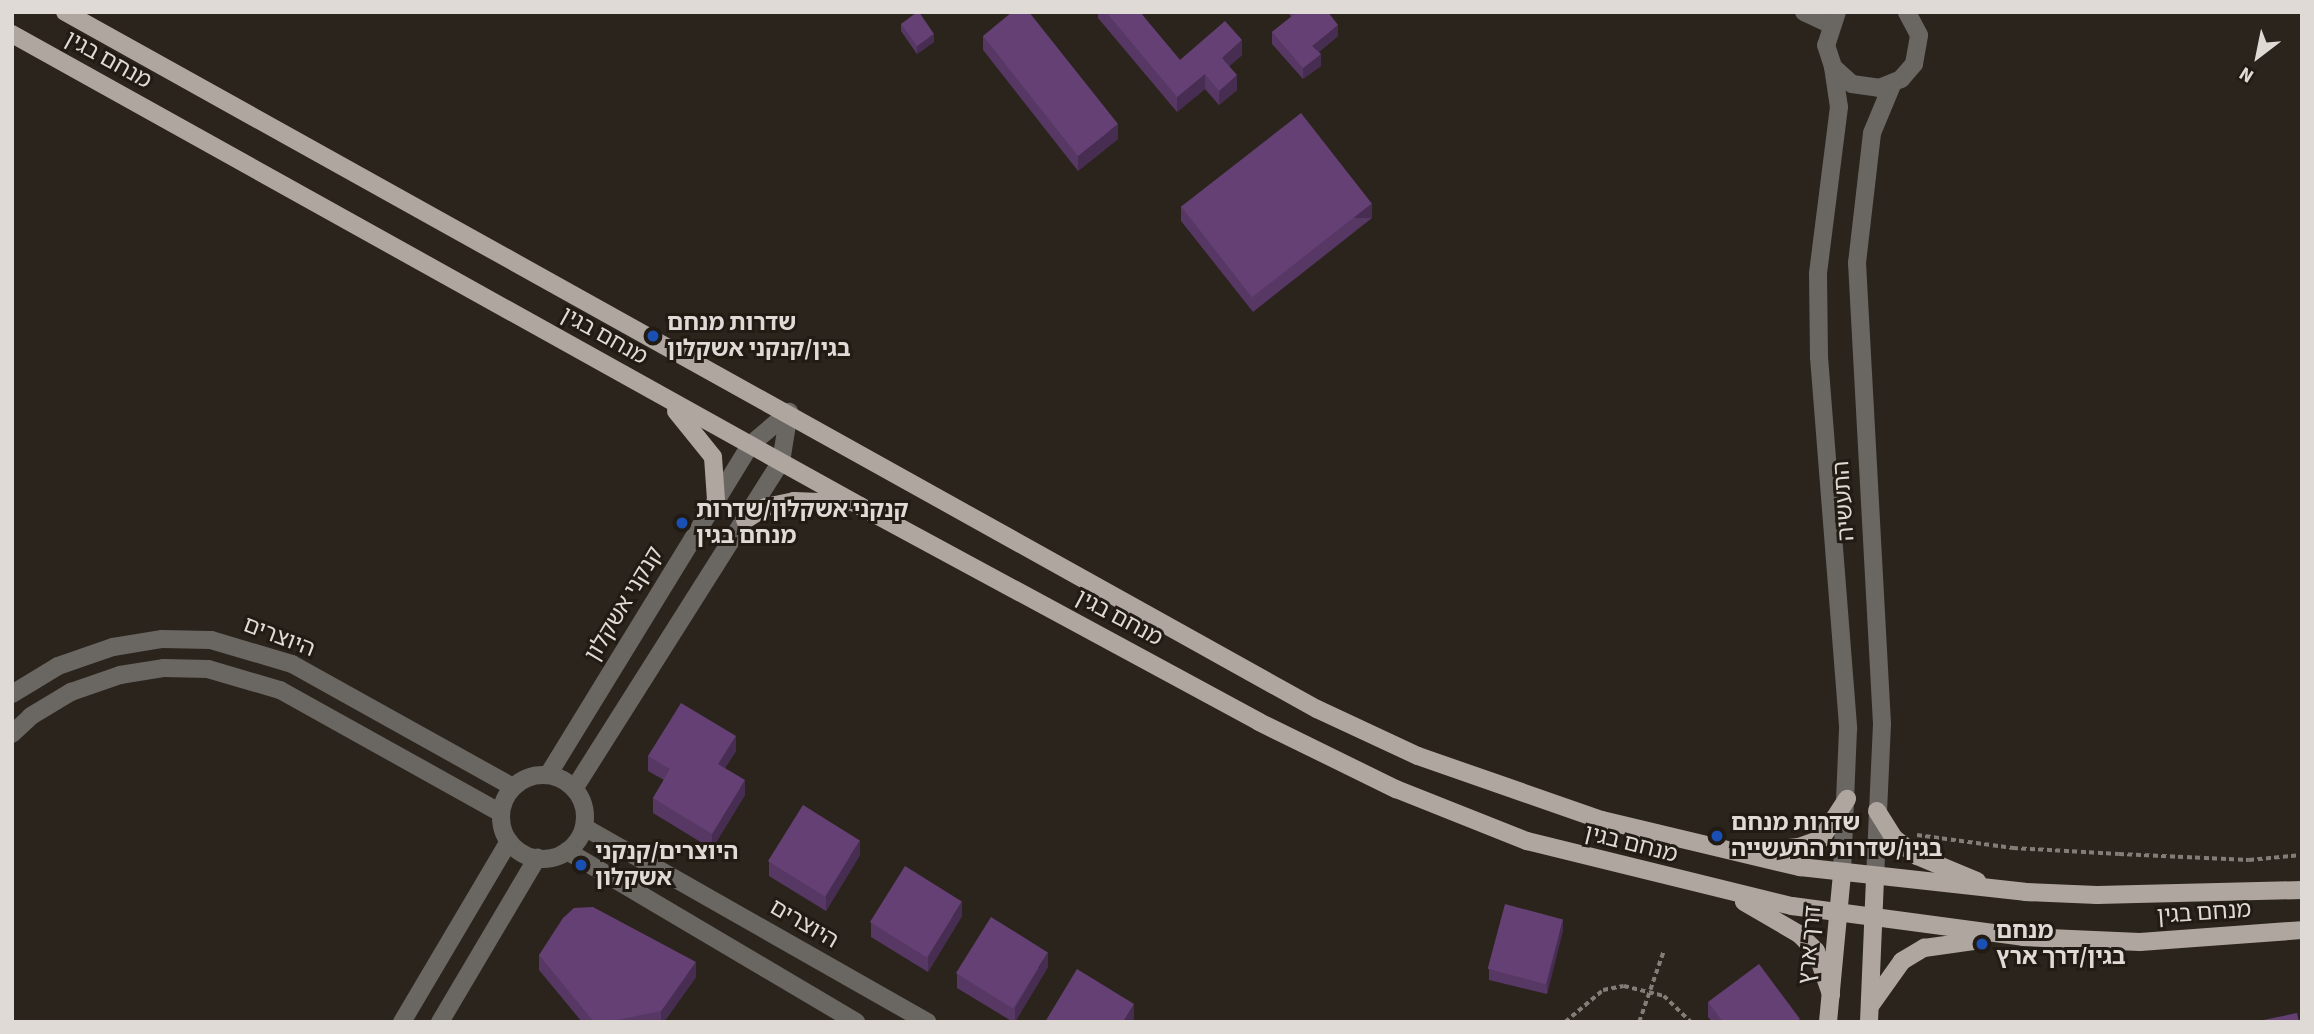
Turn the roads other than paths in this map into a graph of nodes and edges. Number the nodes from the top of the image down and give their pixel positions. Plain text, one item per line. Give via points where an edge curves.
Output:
1 (65, 12) edge
2 (1804, 12) edge
3 (1908, 12) edge
4 (1834, 18) edge
5 (12, 34) edge
6 (1833, 67) junction
7 (1892, 85) junction
8 (649, 389) junction
9 (789, 412) junction
10 (750, 445) junction
11 (781, 462) junction
12 (716, 500) junction
13 (860, 506) junction
14 (745, 520) junction
15 (12, 694) edge
16 (12, 734) edge
17 (548, 775) junction
18 (513, 787) junction
19 (574, 789) junction
20 (1847, 799) junction
21 (1877, 811) junction
22 (501, 813) junction
23 (584, 827) junction
24 (509, 841) junction
25 (1713, 850) junction
26 (567, 851) junction
27 (537, 858) junction
28 (1842, 873) junction
29 (1875, 878) junction
30 (2302, 890) edge
31 (1726, 892) junction
32 (2025, 892) junction
33 (1836, 914) junction
34 (1874, 919) junction
35 (2302, 930) edge
36 (2023, 937) junction
37 (1830, 995) junction
38 (1870, 1014) edge
39 (402, 1022) edge
40 (440, 1022) edge
41 (856, 1022) edge
42 (927, 1022) edge
43 (1828, 1022) edge

1 - 9 main road, מנחם בגין
2 - 4 street
3 - 7 street, התעשיה via 1919,35 1919,50 1909,72
4 - 6 street, התעשיה via 1826,45
5 - 8 main road, מנחם בגין
6 - 7 street via 1865,88
6 - 20 street, התעשיה via 1839,107 1821,219 1819,356 1848,729
7 - 21 street, התעשיה via 1872,133 1857,263 1882,724
8 - 10 main road, מנחם בגין
8 - 12 main road via 680,415 713,457
9 - 10 street, קנקני אשקלון
9 - 11 street
9 - 25 main road, מנחם בגין via 1317,709 1418,756 1542,801
10 - 11 main road, מנחם בגין
10 - 12 street, קנקני אשקלון
11 - 13 main road, מנחם בגין
11 - 14 street
12 - 17 street, קנקני אשקלון
13 - 14 main road via 794,501 766,507
13 - 31 main road, מנחם בגין via 1259,722 1396,789 1527,841
14 - 19 street
15 - 18 street, היוצרים via 58,666 113,647 162,639 211,640 292,664
16 - 22 street via 31,716 71,692 120,675 208,668 280,690
17 - 18 street via 533,776
17 - 19 street
18 - 22 street
19 - 23 street via 581,801
20 - 25 main road via 1821,839 1799,847
20 - 28 street, התעשיה
21 - 29 street, התעשיה
21 - 32 main road via 1894,838 1917,856 1966,879
22 - 24 street
23 - 26 street
23 - 42 street, היוצרים
24 - 27 street
24 - 39 street
25 - 28 main road, מנחם בגין
26 - 27 street
26 - 41 street
27 - 40 street
28 - 29 main road, מנחם בגין
28 - 33 main road, דרך ארץ
29 - 32 main road, מנחם בגין
29 - 34 main road, התעשיה
30 - 32 main road, מנחם בגין via 2097,895
31 - 33 main road, מנחם בגין
31 - 37 main road via 1800,934 1820,959
33 - 34 main road, מנחם בגין
33 - 37 main road, דרך ארץ
34 - 36 main road, מנחם בגין
34 - 38 main road
35 - 36 main road, מנחם בגין via 2140,942
36 - 38 main road via 1924,948 1902,961
37 - 43 main road, דרך ארץ

